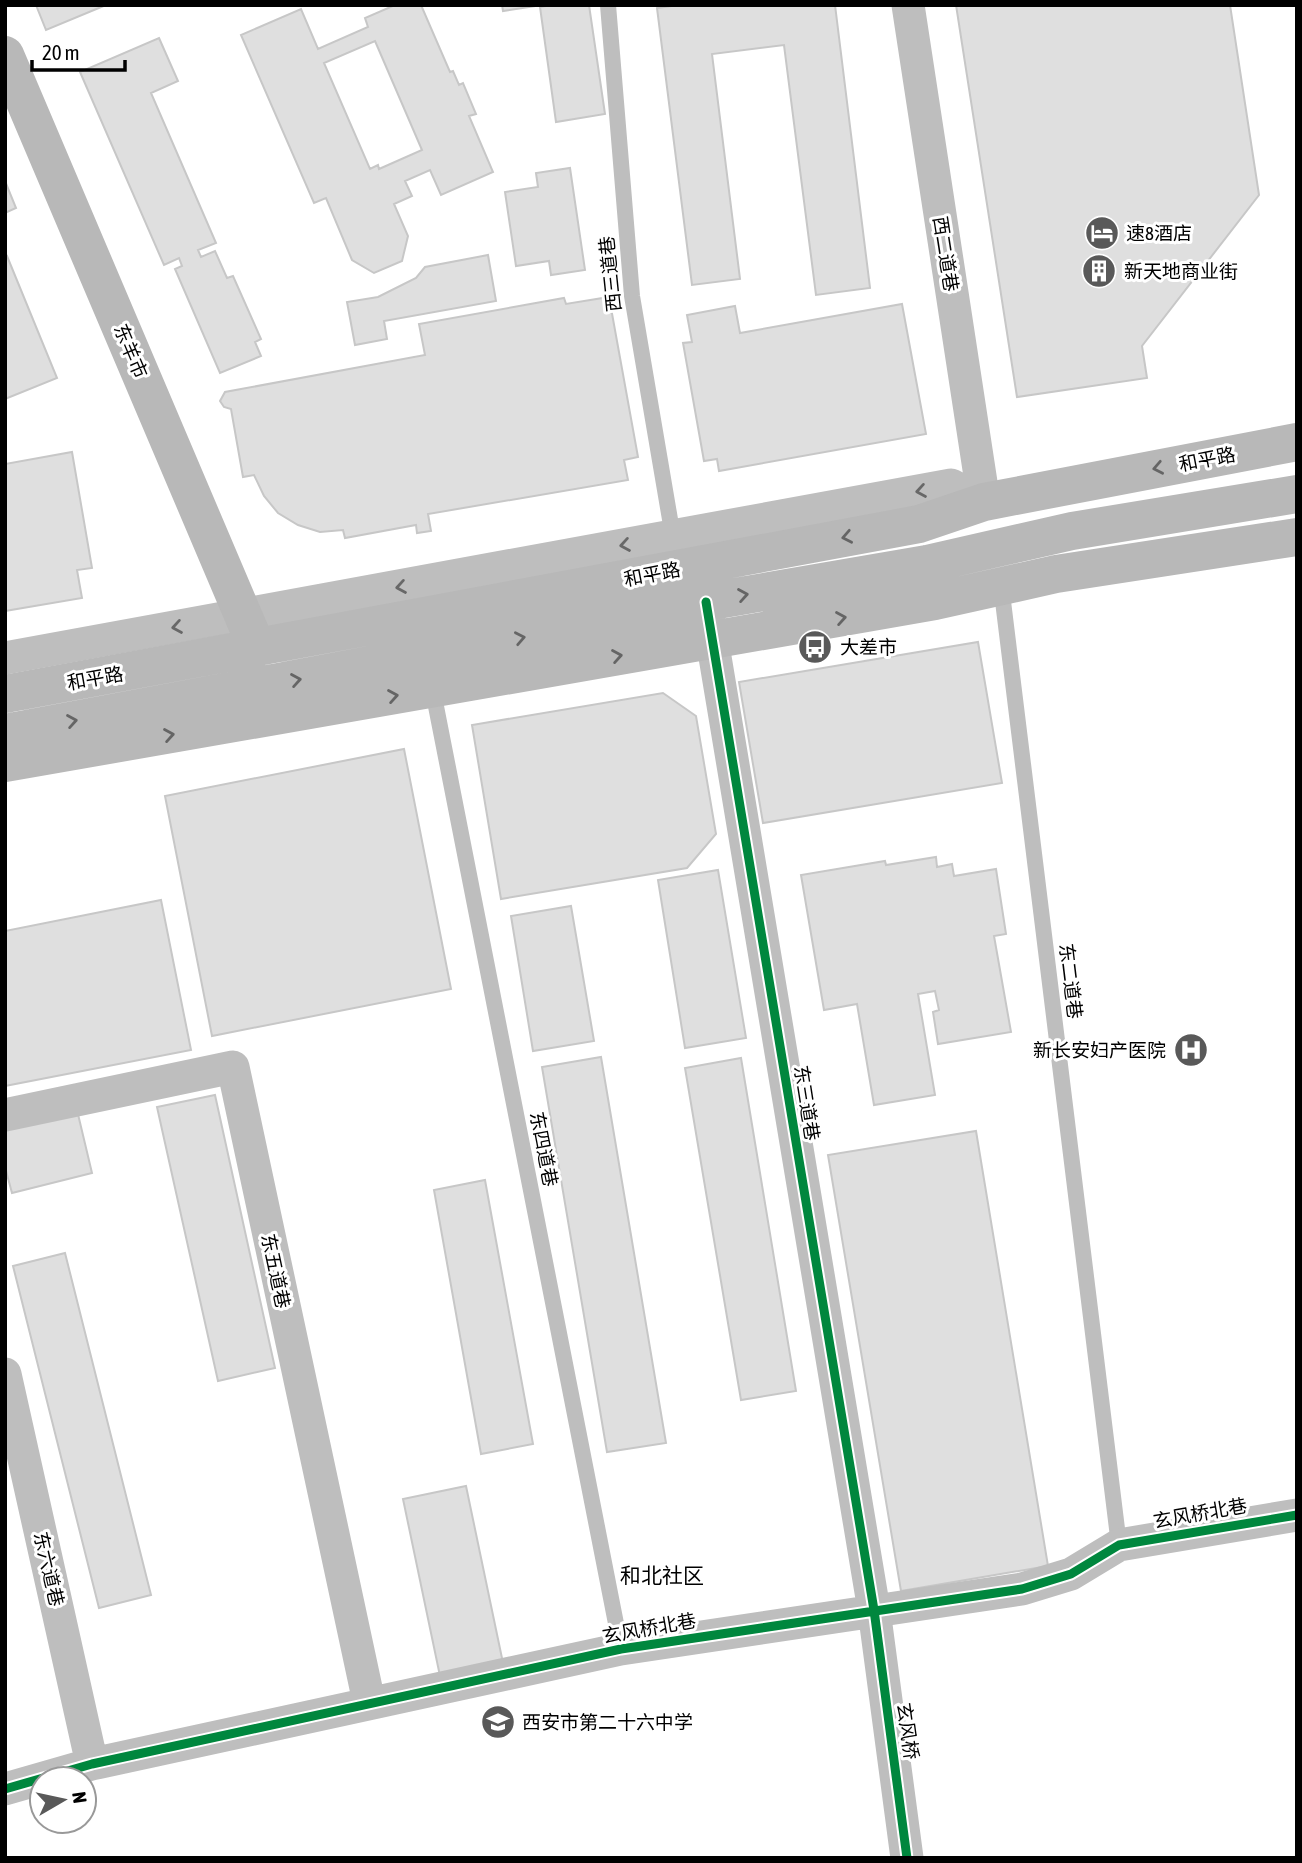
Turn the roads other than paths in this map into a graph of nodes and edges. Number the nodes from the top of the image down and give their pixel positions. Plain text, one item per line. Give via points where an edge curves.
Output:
1 (608, 5) edge
2 (908, 5) edge
3 (5, 55) edge
4 (1297, 442) edge
5 (1297, 494) edge
6 (984, 502) junction
7 (673, 537) junction
8 (1297, 537) edge
9 (999, 567) junction
10 (706, 602) junction
11 (250, 632) junction
12 (712, 640) junction
13 (5, 658) edge
14 (430, 672) junction
15 (5, 694) edge
16 (5, 733) edge
17 (5, 764) edge
18 (5, 1115) edge
19 (5, 1374) edge
20 (1297, 1514) edge
21 (1119, 1545) junction
22 (874, 1610) junction
23 (621, 1649) junction
24 (369, 1702) junction
25 (92, 1764) junction
26 (5, 1789) edge
27 (907, 1858) edge

1 - 7 lane, 西三道巷 via 632,296
2 - 6 street, 西二道巷
3 - 11 main road, 东羊市
4 -> 6 main road, 和平路
5 - 9 main road, 和平路 via 1072,530
6 -> 7 street via 951,485
6 -> 11 main road, 和平路 via 919,524
7 -> 11 street
8 - 9 main road via 1056,574
10 -> 9 main road, 和平路 via 927,564
12 -> 9 main road via 936,601
9 - 21 lane, 东二道巷
10 - 12 street, 东三道巷
14 -> 10 main road, 和平路
11 -> 13 street
11 - 15 main road, 和平路
14 -> 12 main road
12 - 22 street, 东三道巷
16 -> 14 main road, 和平路
17 -> 14 main road
14 - 23 lane, 东四道巷
18 - 24 street, 东五道巷 via 233,1068
19 - 25 street, 东六道巷
20 - 21 street, 玄风桥北巷
21 - 22 street, 玄风桥北巷 via 1071,1574 1022,1589
22 - 23 street, 玄风桥北巷
22 - 27 street, 玄风桥
23 - 24 street, 玄风桥北巷
24 - 25 street, 玄风桥北巷
25 - 26 street, 玄风桥北巷

